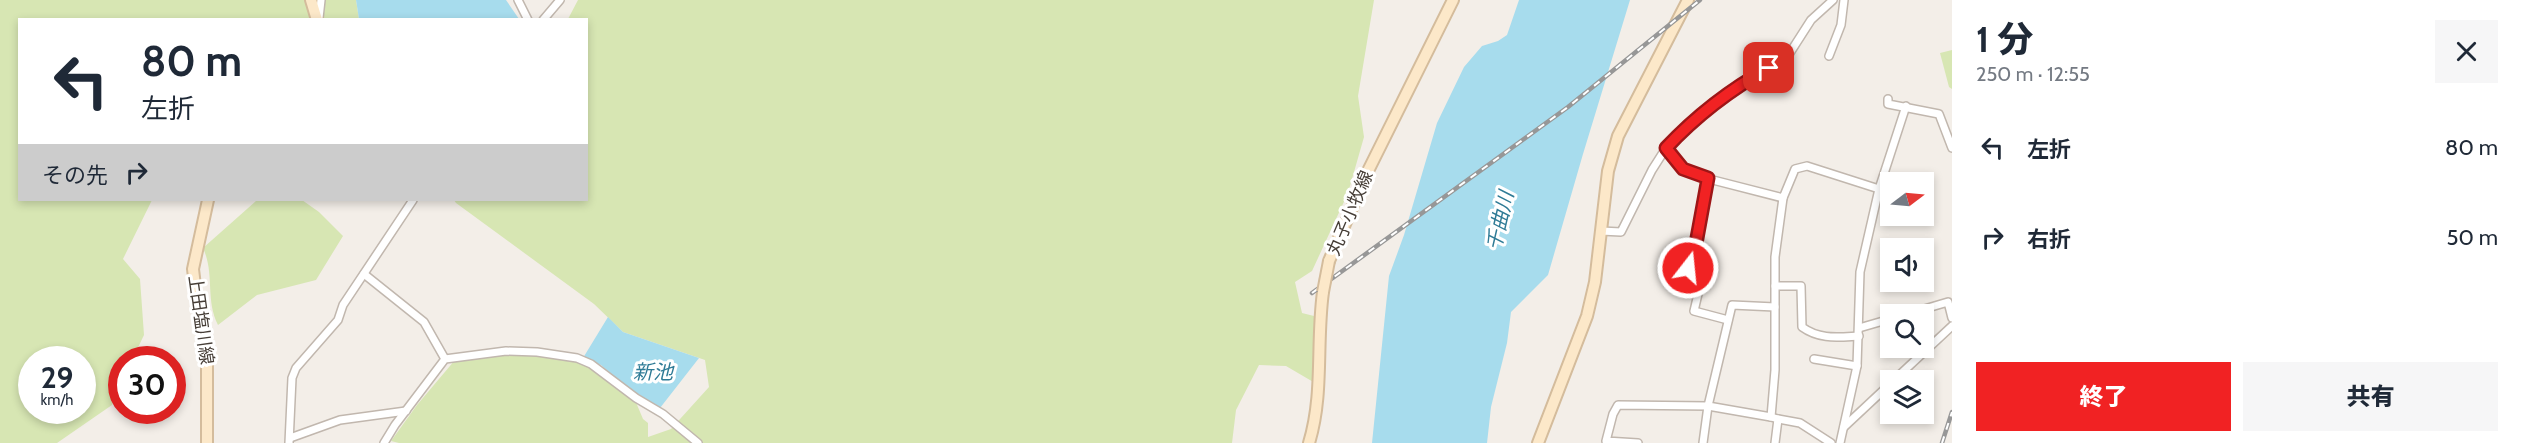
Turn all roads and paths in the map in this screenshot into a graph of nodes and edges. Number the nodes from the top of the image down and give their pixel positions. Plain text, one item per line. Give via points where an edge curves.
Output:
1 (311, 0) edge
2 (321, 0) edge
3 (518, 0) edge
4 (560, 0) edge
5 (1453, 0) edge
6 (1688, 0) edge
7 (1833, 0) edge
8 (1844, 0) edge
9 (317, 18) edge
10 (318, 18) edge
11 (527, 18) edge
12 (545, 18) edge
13 (1829, 56) dead end
14 (1888, 99) dead end
15 (1906, 106) junction
16 (1666, 148) junction
17 (1952, 148) edge
18 (1708, 178) junction
19 (1878, 189) junction
20 (1783, 198) junction
21 (208, 201) edge
22 (412, 201) edge
23 (1601, 231) junction
24 (364, 274) junction
25 (1775, 286) junction
26 (1934, 306) edge
27 (1775, 307) junction
28 (1952, 318) edge
29 (1728, 320) junction
30 (1880, 323) edge
31 (1952, 326) edge
32 (1859, 332) junction
33 (1814, 358) dead end
34 (445, 359) junction
35 (1857, 366) junction
36 (1905, 370) edge
37 (1880, 393) edge
38 (1708, 406) junction
39 (406, 411) junction
40 (1775, 418) junction
41 (1844, 427) junction
42 (289, 441) edge
43 (207, 443) edge
44 (384, 443) edge
45 (698, 443) edge
46 (1309, 443) edge
47 (1538, 443) edge
48 (1638, 443) edge
49 (1703, 443) edge
50 (1775, 443) edge
51 (1831, 443) edge
52 (1840, 443) edge

1 - 9 street
2 - 10 street
3 - 11 street
4 - 12 street
5 - 46 street, 丸子小牧線, bridge via 1368,171 1329,261 1319,317 1319,396
6 - 23 street via 1618,136 1608,171
7 - 16 street via 1811,20 1786,58 1714,105
8 - 13 street via 1841,25
14 - 15 street via 1888,104
15 - 17 street via 1939,114
15 - 19 street
16 - 18 street via 1683,169
16 - 23 street via 1621,232
18 - 20 street
18 - 29 street via 1695,249 1681,283 1698,294 1694,311
19 - 20 street via 1807,165 1795,169
19 - 32 street via 1860,272
20 - 25 street
21 - 43 street, 上田塩川線 via 193,269 207,348
22 - 24 street
23 - 47 street via 1587,316
24 - 34 street via 424,322
24 - 42 street via 343,305 338,320 296,368 292,378
25 - 27 street
25 - 32 street via 1802,286 1802,327 1811,334 1828,338
26 - 28 street via 1948,302
27 - 29 street via 1732,305
27 - 40 street
29 - 38 street
30 - 32 street
31 - 36 street
32 - 35 street
33 - 35 street
34 - 39 street
34 - 45 street via 506,351 577,358 663,414
35 - 41 street
37 - 41 street
38 - 40 street
38 - 48 street via 1618,405 1606,441
38 - 49 street
39 - 42 street via 340,420
39 - 44 street
40 - 50 street
40 - 51 street via 1800,423
41 - 52 street

